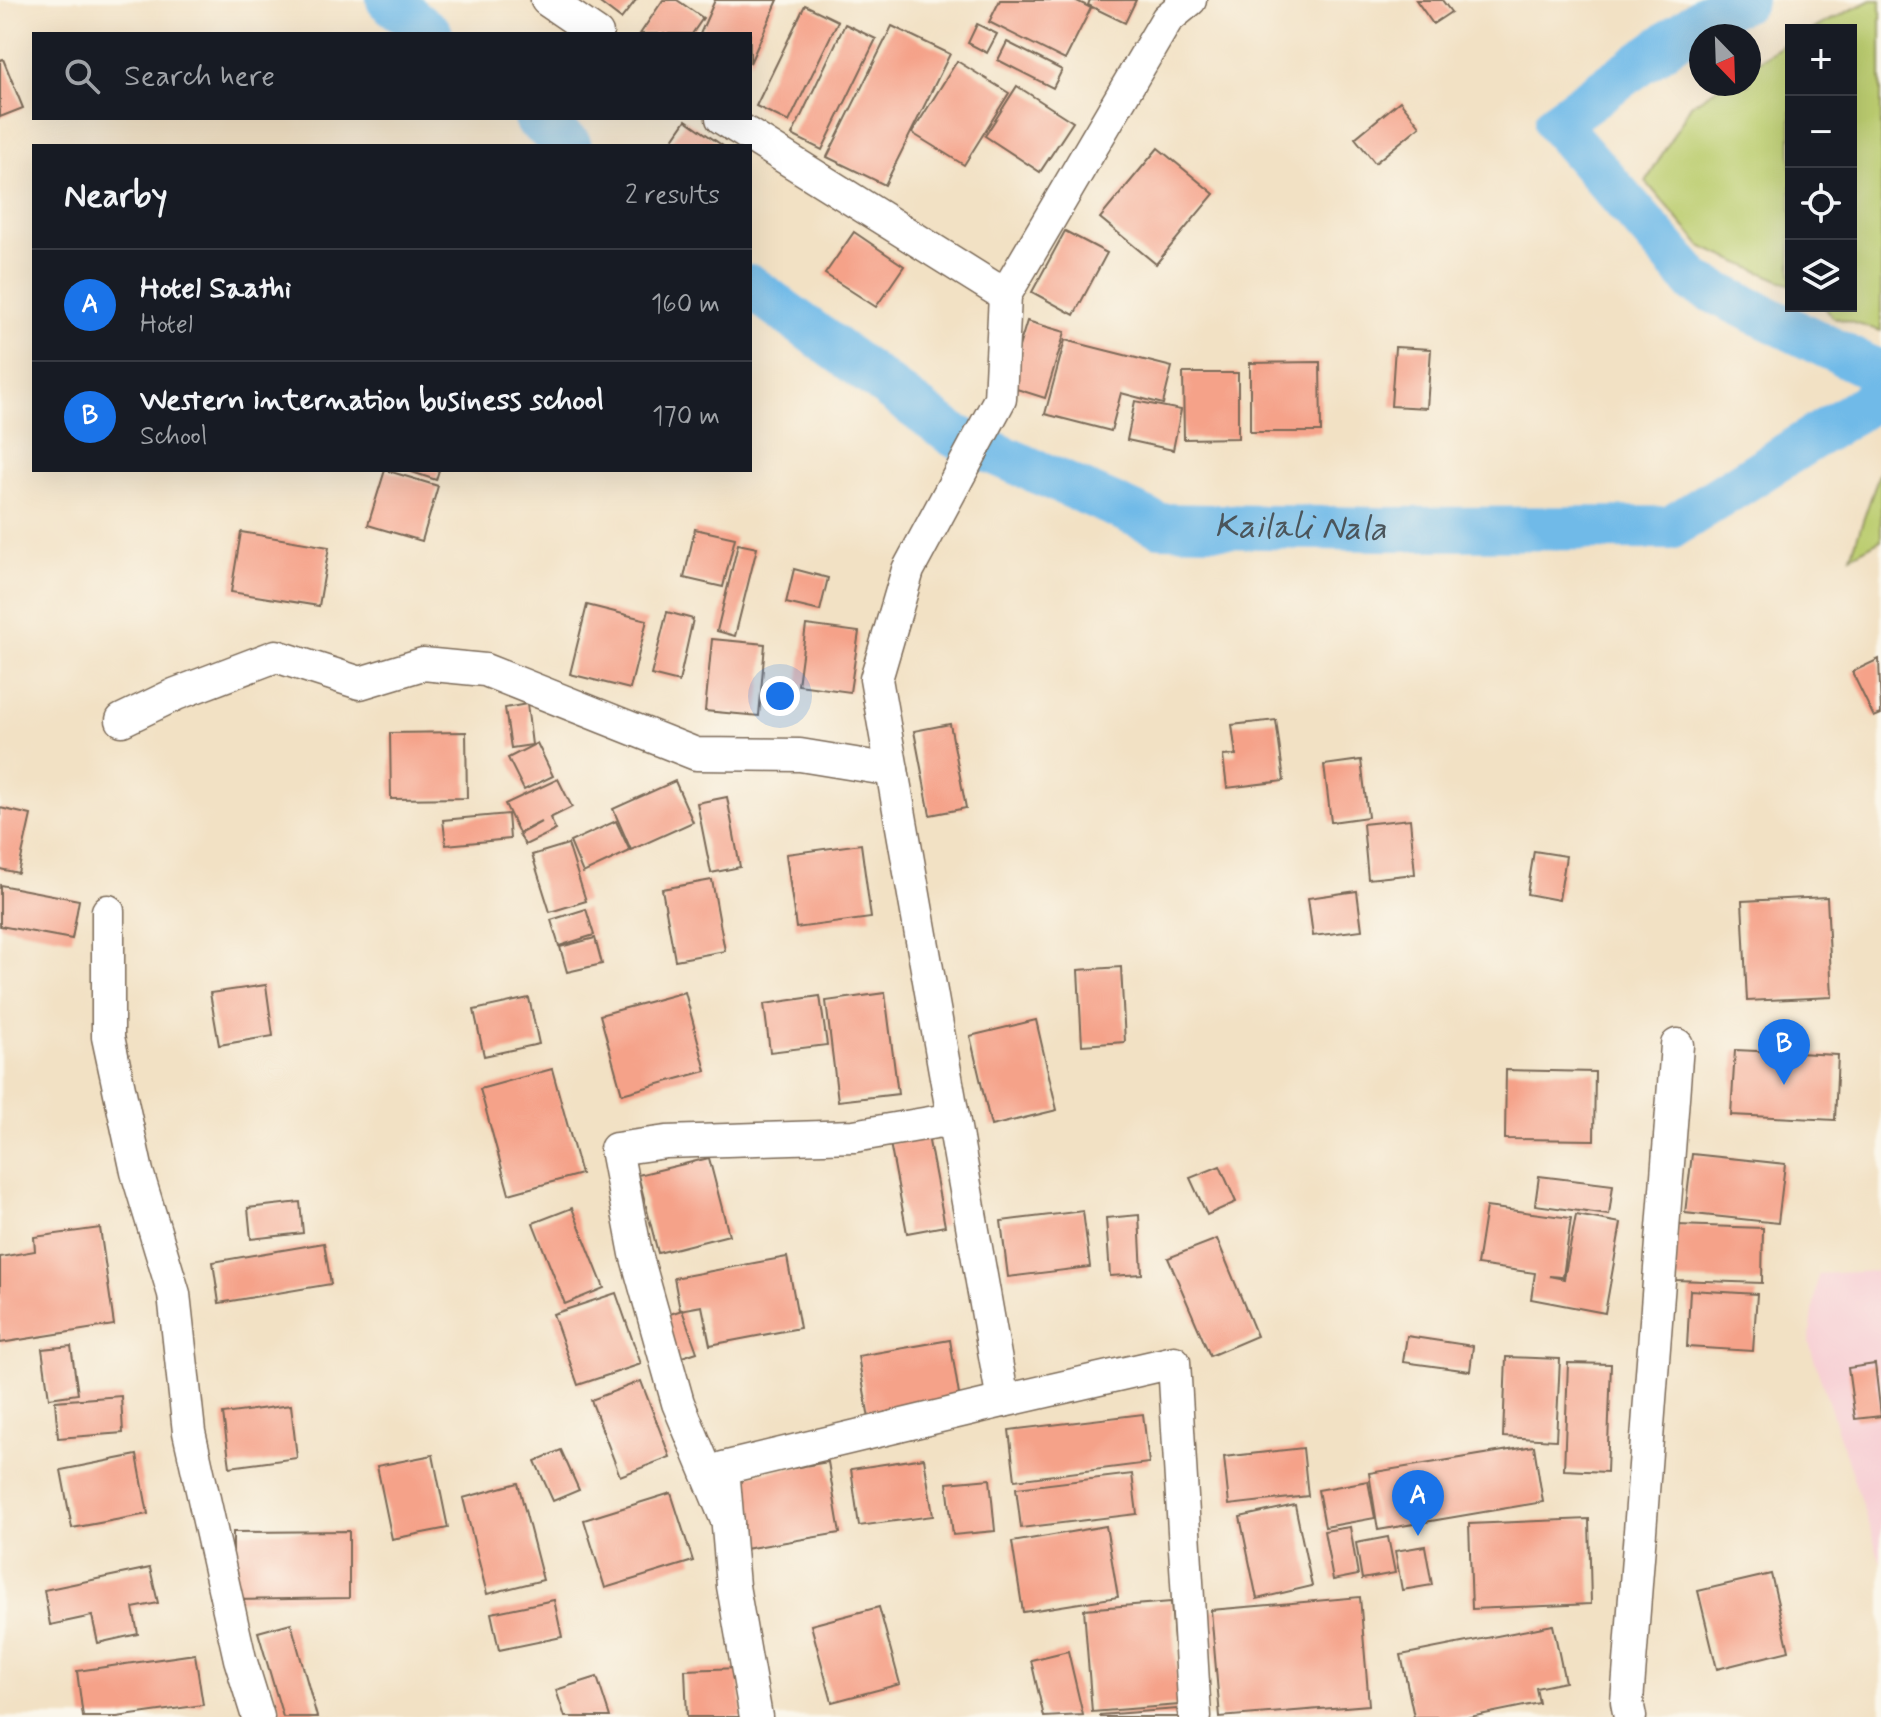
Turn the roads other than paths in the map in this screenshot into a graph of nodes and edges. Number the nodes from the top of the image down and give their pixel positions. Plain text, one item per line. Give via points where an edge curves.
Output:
1 (547, 0) edge
2 (1190, 0) edge
3 (594, 32) edge
4 (725, 120) edge
5 (1005, 295) junction
6 (122, 720) dead end
7 (892, 770) junction
8 (108, 911) dead end
9 (1677, 1045) dead end
10 (953, 1119) junction
11 (1003, 1401) junction
12 (728, 1523) junction
13 (258, 1717) edge
14 (756, 1717) edge
15 (1195, 1717) edge
16 (1630, 1717) edge

1 - 3 street
2 - 5 street via 1167,19
4 - 5 street
5 - 7 street via 1000,399 908,570 876,679
6 - 7 street via 276,656 360,683 423,664 485,670 696,754 800,755
7 - 10 street
8 - 13 street via 108,1037 137,1172 174,1294 189,1432
9 - 16 street via 1627,1702
10 - 11 street
10 - 12 street via 854,1136 666,1142 616,1149 636,1254 678,1403
11 - 12 street via 723,1468
11 - 15 street via 1174,1362
12 - 14 street via 733,1586

